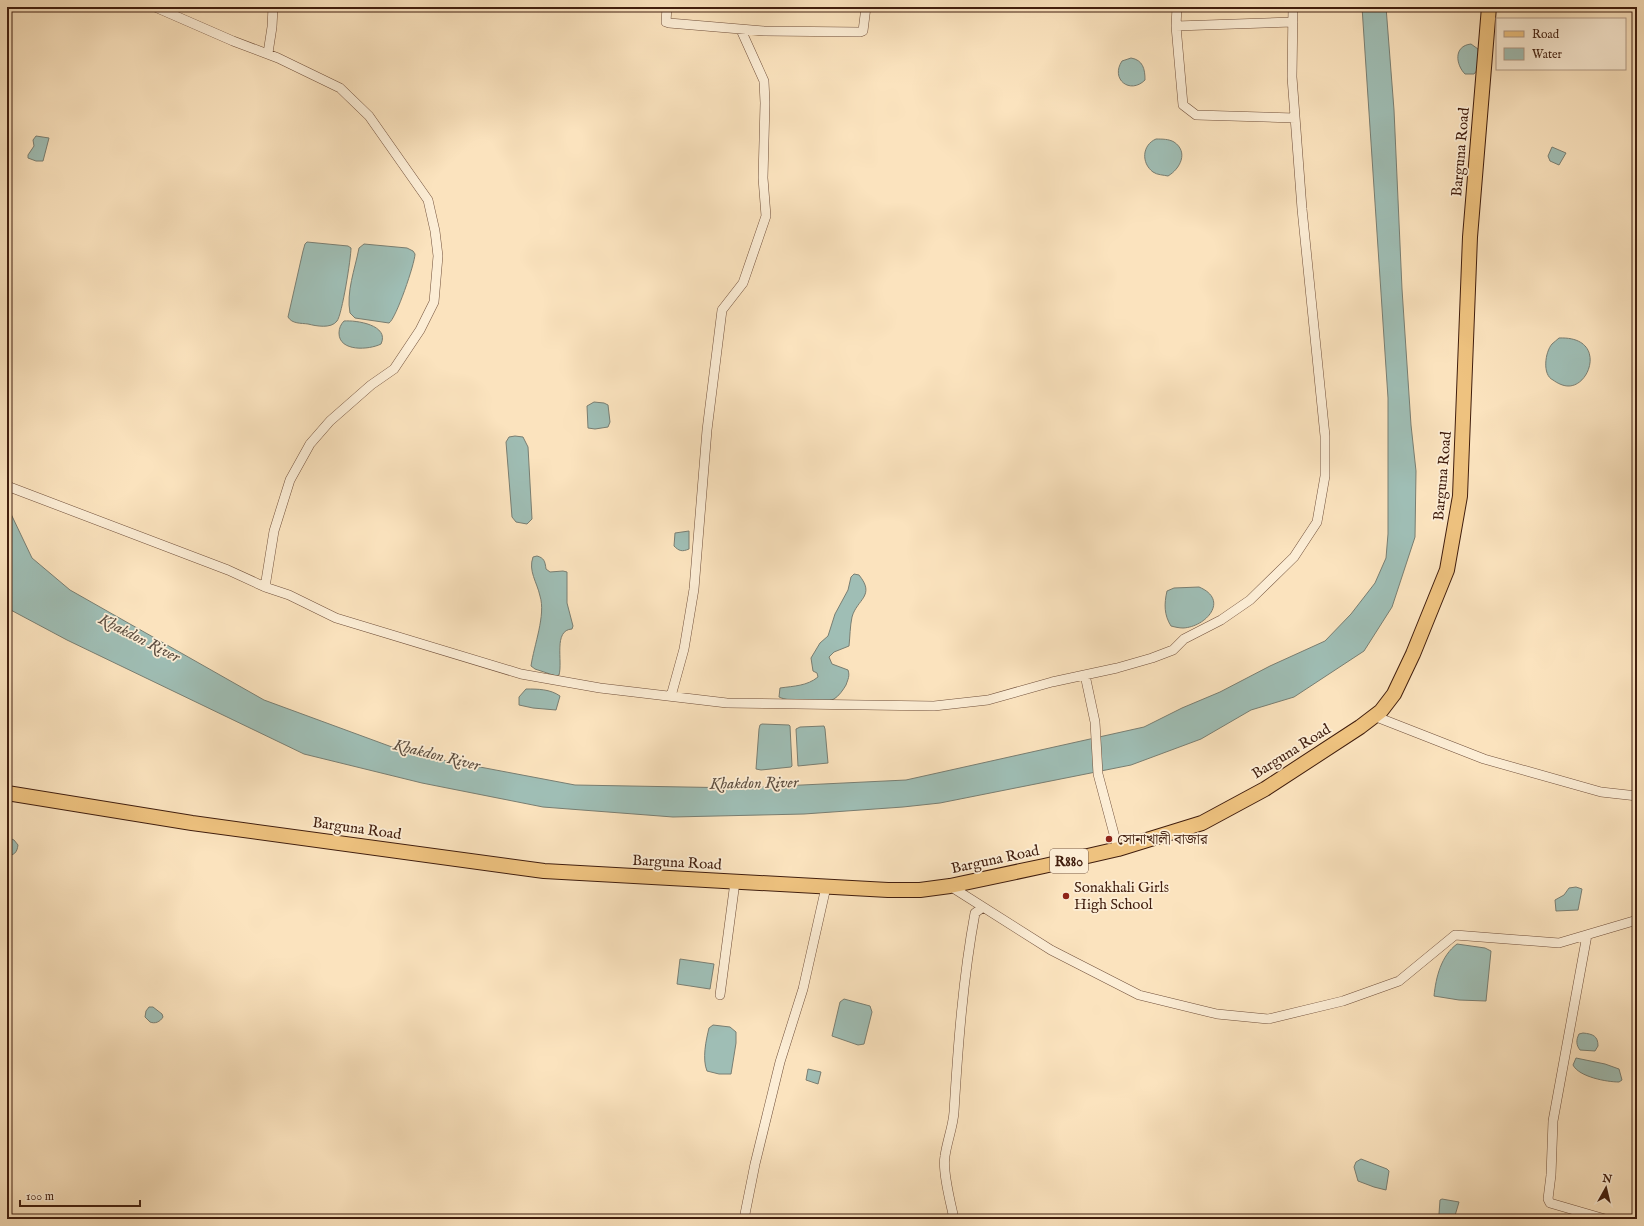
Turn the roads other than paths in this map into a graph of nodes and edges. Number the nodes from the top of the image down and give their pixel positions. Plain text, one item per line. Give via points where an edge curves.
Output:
1 (155, 7) edge
2 (272, 7) edge
3 (667, 7) edge
4 (866, 7) edge
5 (1177, 7) edge
6 (1293, 7) edge
7 (1489, 7) edge
8 (1293, 22) junction
9 (1176, 26) junction
10 (741, 30) junction
11 (268, 53) junction
12 (1295, 118) junction
13 (7, 486) edge
14 (265, 587) junction
15 (1085, 675) junction
16 (671, 696) junction
17 (1374, 716) junction
18 (7, 793) edge
19 (1637, 796) edge
20 (1118, 849) junction
21 (735, 882) junction
22 (950, 886) junction
23 (826, 887) junction
24 (983, 907) junction
25 (1637, 920) edge
26 (1587, 935) junction
27 (720, 995) dead end
28 (744, 1219) edge
29 (954, 1219) edge
30 (1605, 1219) edge

1 - 11 street
2 - 11 street
3 - 10 street via 667,23
4 - 10 street via 863,31 860,32
5 - 9 street
6 - 8 street
7 - 17 main road, Barguna Road / R880 via 1470,237 1460,496 1447,570 1394,694
8 - 9 street
8 - 12 street via 1292,77
9 - 12 street via 1183,104 1196,115
10 - 16 street via 764,81 766,216 743,283 722,310 707,430 694,589 684,649
11 - 14 street via 340,88 369,116 428,200 438,256 434,302 420,330 394,369 330,420 310,444 290,480 274,531
12 - 15 street via 1325,436 1325,476 1317,522 1294,557 1250,600 1221,620 1184,639 1173,650 1118,668
13 - 14 street via 228,570
14 - 16 street via 289,595 336,618 521,674 600,688
15 - 16 street via 988,700 934,706 727,703
15 - 20 street via 1095,722 1098,774
17 - 19 street via 1484,759 1601,792
17 - 20 main road, Barguna Road / R880 via 1265,789 1202,822
18 - 21 main road, Barguna Road / R880 via 192,823 544,871
20 - 22 main road, Barguna Road / R880
21 - 23 main road, Barguna Road / R880
21 - 27 street
22 - 23 main road, Barguna Road / R880 via 920,890
22 - 24 street
23 - 28 street via 803,989 780,1062
24 - 26 street via 1051,950 1138,995 1217,1014 1268,1019 1343,1001 1399,980 1455,935 1559,943
24 - 29 street via 975,913 967,955 954,1115 944,1158
25 - 26 street
26 - 30 street via 1553,1121 1548,1199 1550,1203

